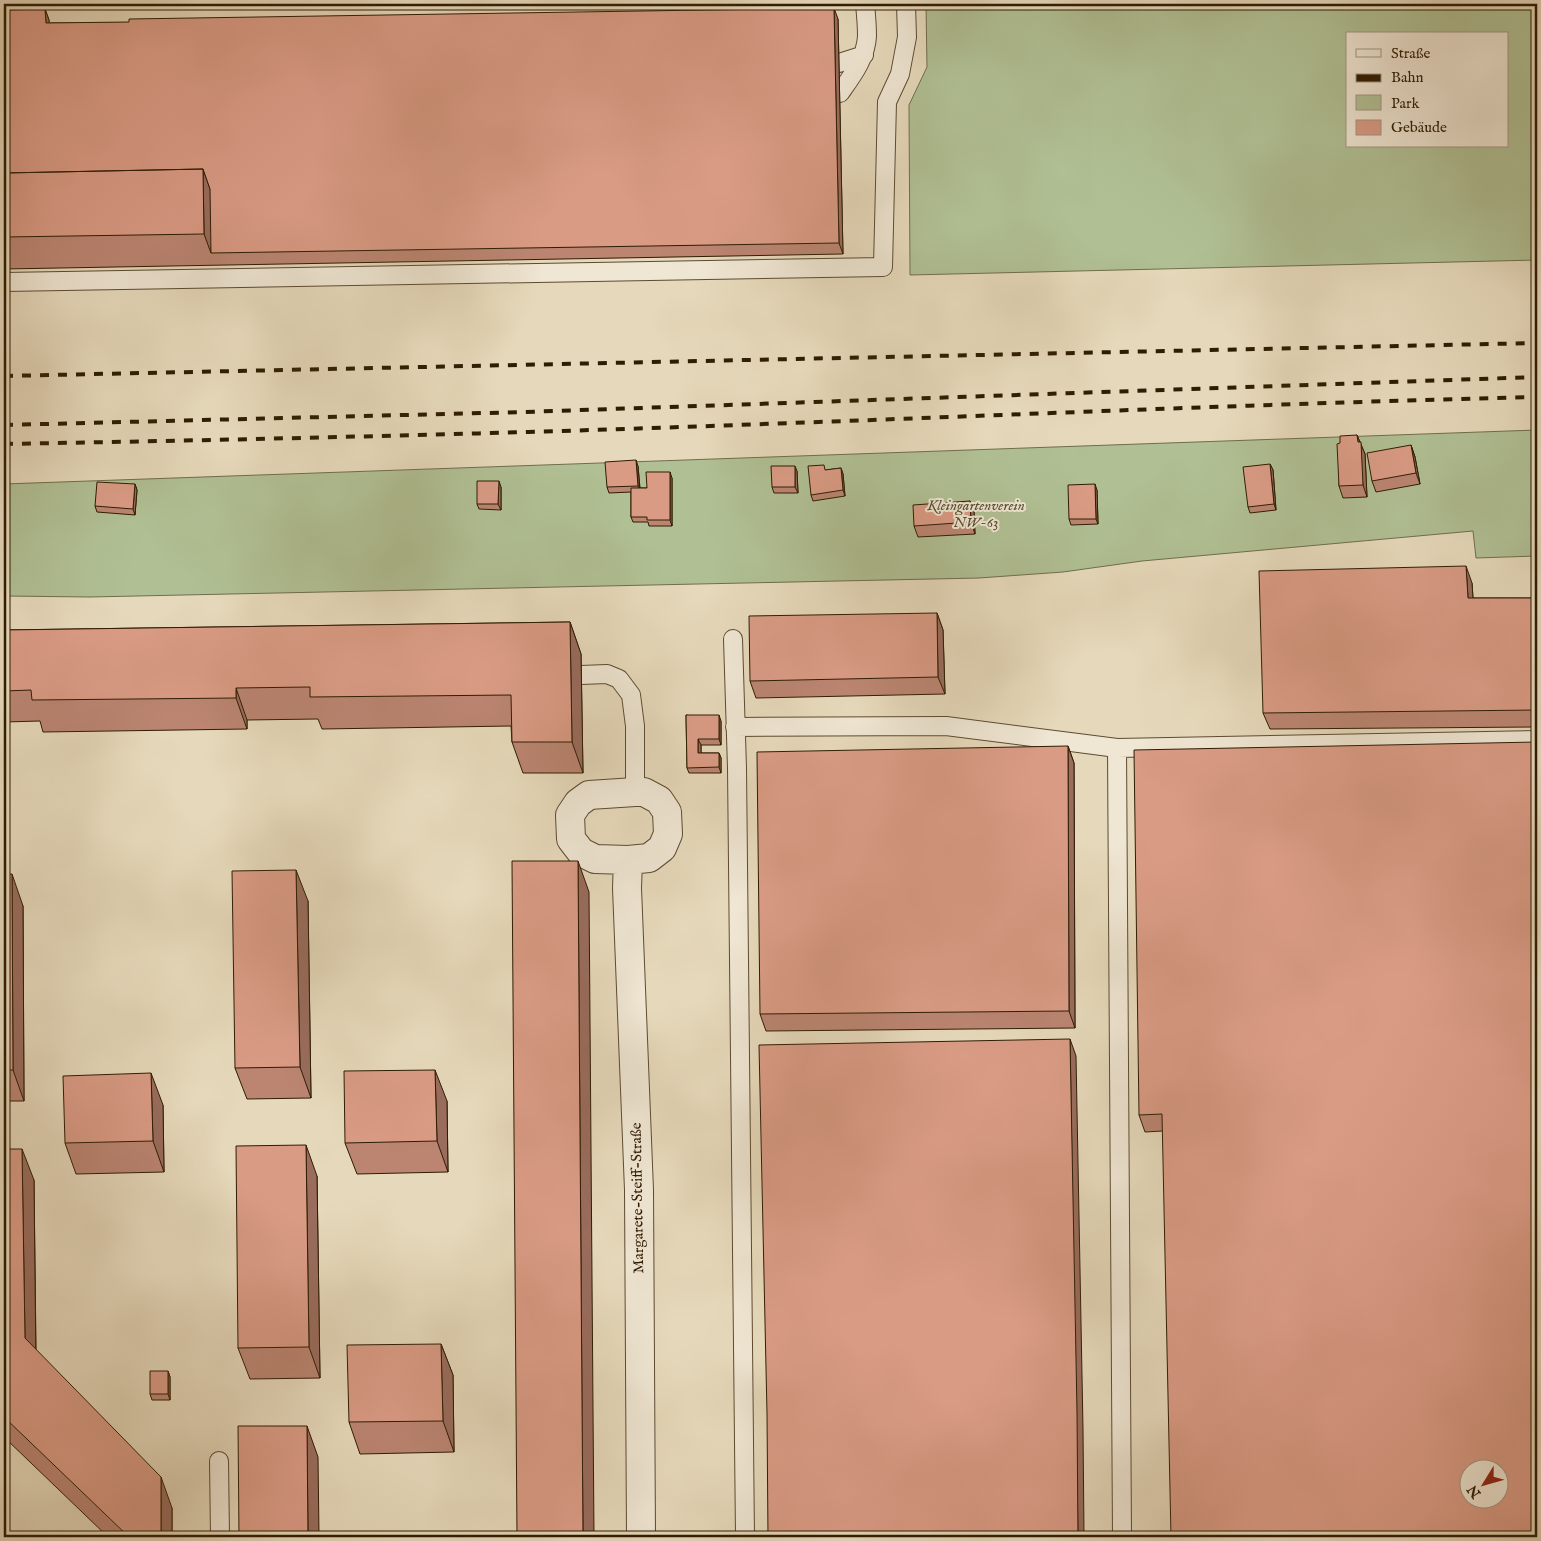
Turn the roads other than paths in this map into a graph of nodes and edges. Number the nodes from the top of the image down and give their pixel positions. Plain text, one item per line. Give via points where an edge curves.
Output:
1 (865, 4) edge
2 (906, 4) edge
3 (864, 55) junction
4 (839, 63) dead end
5 (840, 93) dead end
6 (4, 282) edge
7 (733, 639) dead end
8 (582, 675) dead end
9 (735, 727) junction
10 (1537, 740) edge
11 (1117, 748) junction
12 (635, 792) junction
13 (628, 860) junction
14 (219, 1461) dead end
15 (220, 1537) edge
16 (641, 1537) edge
17 (745, 1537) edge
18 (1122, 1537) edge

1 - 3 lane via 867,36
2 - 6 lane via 907,37 900,74 887,102 884,267
3 - 4 lane
3 - 5 lane
7 - 9 lane
8 - 12 lane via 607,674 619,679 631,695 635,726
9 - 11 lane via 946,726
9 - 17 lane
10 - 11 lane
11 - 18 lane
12 - 13 street via 644,792 659,800 667,812 668,834 662,848 649,858
12 - 13 street via 589,795 570,814 571,839 581,852 595,859
13 - 16 street, Margarete-Steiff-Straße via 638,1190
14 - 15 lane

